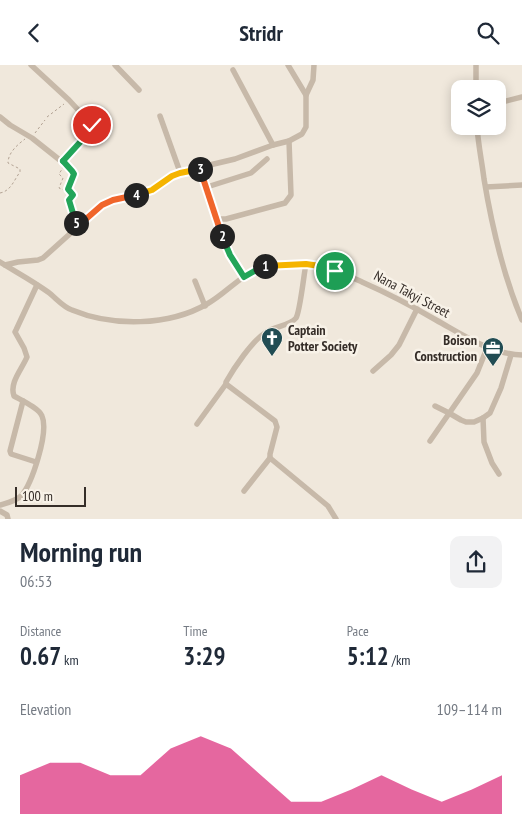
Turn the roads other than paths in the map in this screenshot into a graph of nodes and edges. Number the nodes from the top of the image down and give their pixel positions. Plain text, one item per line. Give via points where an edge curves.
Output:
1 (31, 65) edge
2 (115, 65) edge
3 (288, 65) edge
4 (314, 65) edge
5 (476, 65) edge
6 (233, 70) dead end
7 (476, 80) edge
8 (139, 90) dead end
9 (306, 95) junction
10 (522, 97) edge
11 (506, 101) edge
12 (160, 116) dead end
13 (0, 117) edge
14 (478, 135) edge
15 (289, 141) junction
16 (273, 145) junction
17 (267, 159) dead end
18 (200, 169) junction
19 (180, 173) junction
20 (522, 185) edge
21 (207, 187) junction
22 (486, 187) junction
23 (216, 219) junction
24 (2, 264) edge
25 (306, 264) junction
26 (244, 277) junction
27 (195, 281) dead end
28 (37, 285) junction
29 (205, 306) junction
30 (417, 309) junction
31 (522, 320) edge
32 (487, 348) junction
33 (511, 355) junction
34 (522, 355) edge
35 (373, 371) dead end
36 (226, 384) junction
37 (23, 401) junction
38 (434, 406) dead end
39 (449, 413) junction
40 (483, 419) junction
41 (197, 425) dead end
42 (430, 441) dead end
43 (270, 458) junction
44 (36, 462) junction
45 (499, 474) dead end
46 (244, 491) dead end
47 (0, 505) edge
48 (0, 511) edge
49 (8, 519) edge
50 (336, 519) edge

1 - 13 street via 93,128 64,161 60,161
2 - 8 street
3 - 9 street
4 - 9 street via 313,80
5 - 7 street
6 - 16 street
9 - 15 street via 304,131
10 - 11 street
12 - 19 street
14 - 22 street
15 - 16 street
15 - 23 street via 290,195 286,203
16 - 18 street
17 - 21 street via 251,173
18 - 19 street
18 - 21 street
19 - 24 street via 152,190 102,205 42,258
20 - 22 street
21 - 23 street
22 - 31 street via 504,269
23 - 26 street via 227,250
24 - 28 street, Nana Takyi Street
25 - 26 street, Nana Takyi Street via 267,266
25 - 30 street, Nana Takyi Street via 349,276
25 - 36 street via 297,317 259,337
26 - 29 street, Nana Takyi Street
27 - 29 street
28 - 29 street, Nana Takyi Street via 73,311 119,321 162,320
28 - 37 street via 16,332 28,357 14,383 14,396
30 - 32 street, Nana Takyi Street
30 - 35 street via 399,345
32 - 33 street, Nana Takyi Street
32 - 39 street via 477,373
33 - 34 street, Nana Takyi Street
33 - 40 street via 501,388 490,413
36 - 41 street
36 - 43 street via 275,421 277,427
37 - 44 street via 37,409 44,423
37 - 44 street via 10,451
38 - 39 street
39 - 40 street via 466,422
39 - 42 street
40 - 45 street via 484,442
43 - 46 street
43 - 50 street via 328,506
44 - 47 street via 22,495
48 - 49 street

